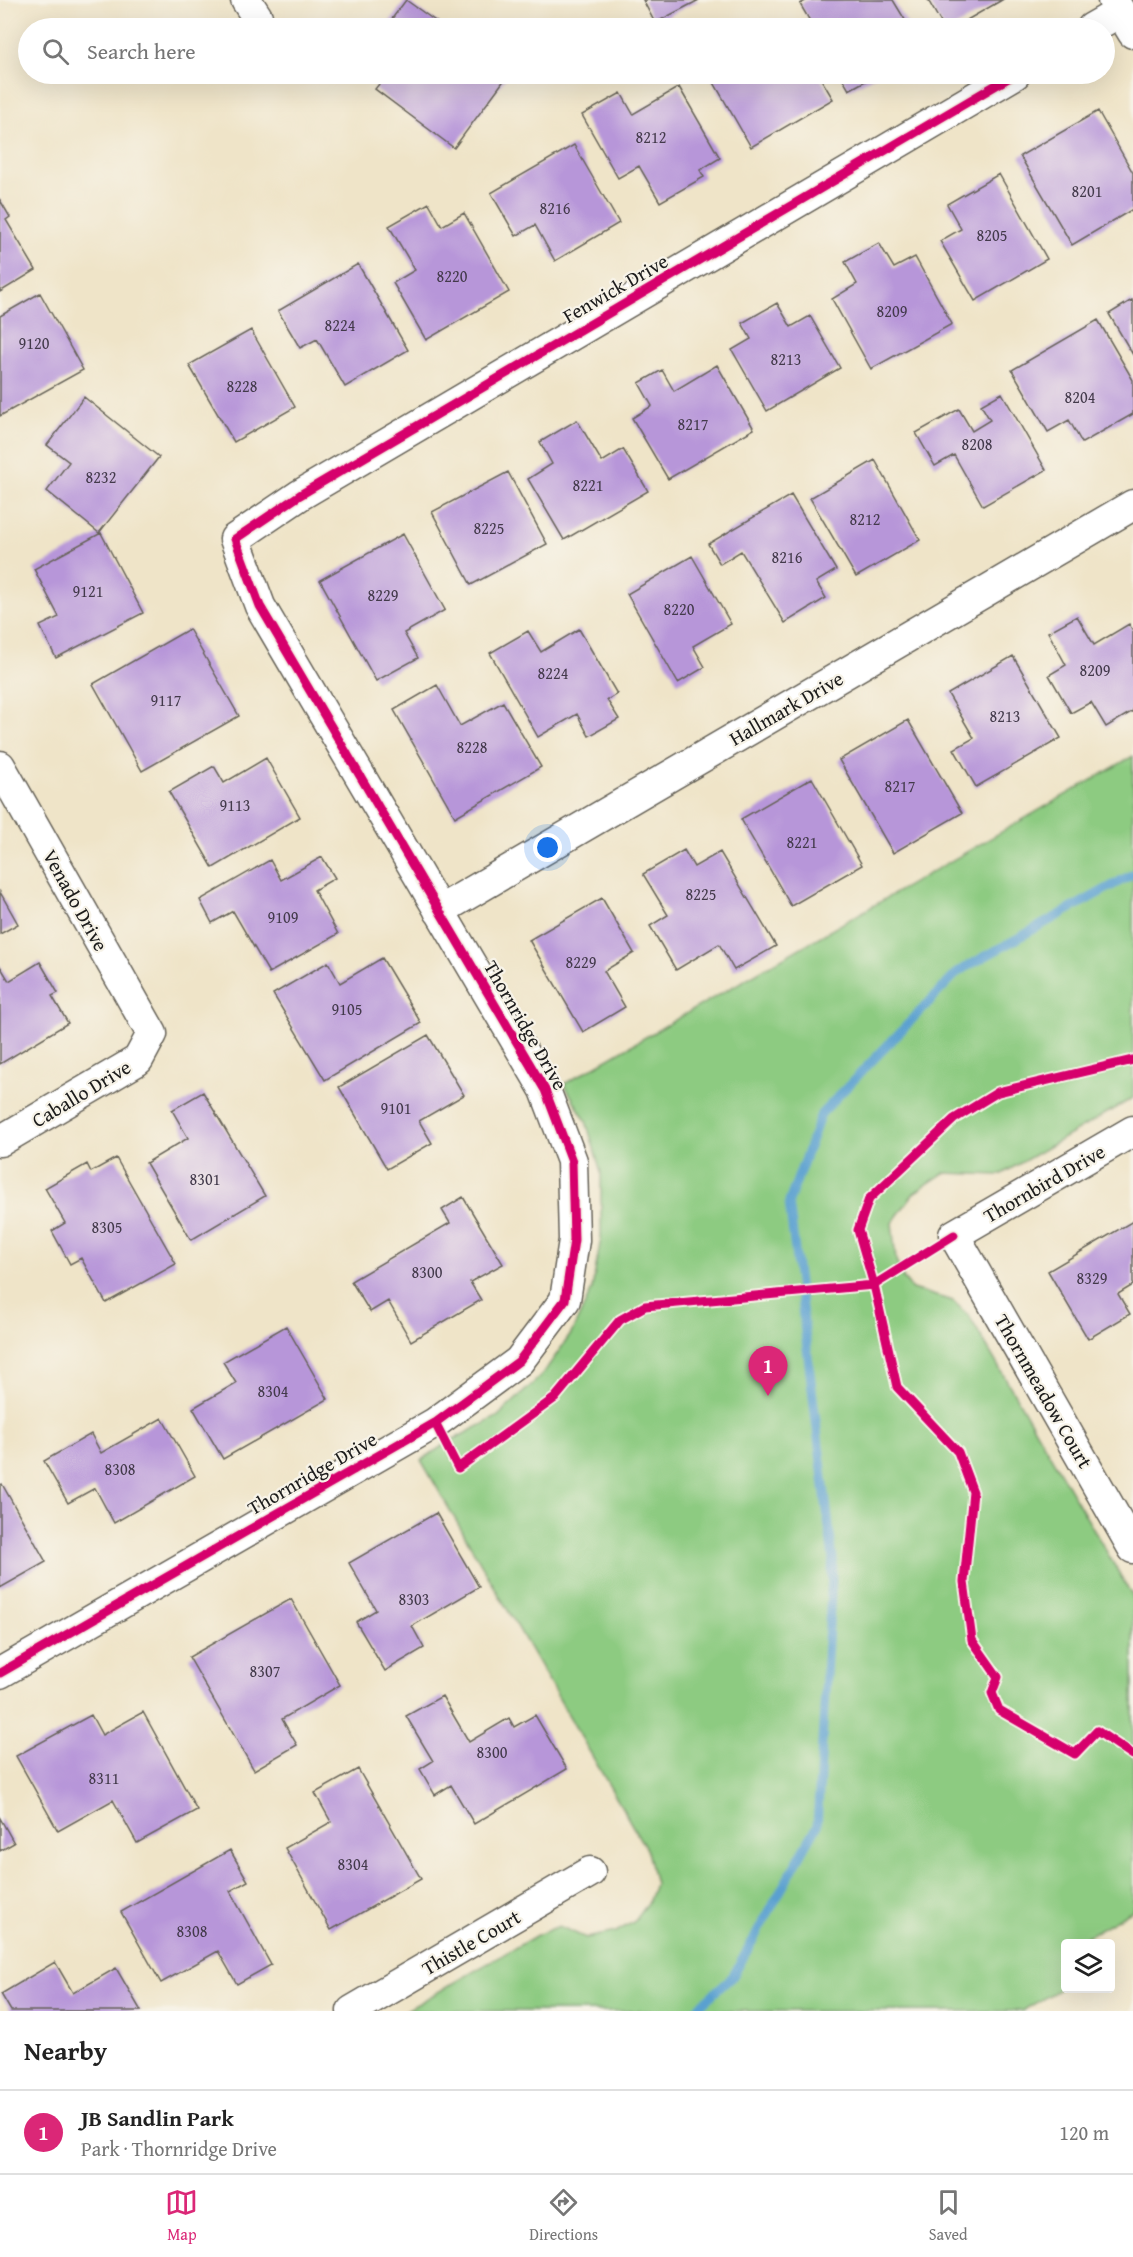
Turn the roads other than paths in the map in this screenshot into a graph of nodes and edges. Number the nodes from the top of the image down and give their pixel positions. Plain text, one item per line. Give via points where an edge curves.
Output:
1 (998, 84) edge
2 (1133, 505) edge
3 (235, 538) joint
4 (0, 766) edge
5 (439, 911) junction
6 (152, 1034) joint
7 (1133, 1131) edge
8 (0, 1141) edge
9 (954, 1235) joint
10 (1133, 1548) edge
11 (0, 1673) edge
12 (590, 1872) dead end
13 (352, 2011) edge

1 - 3 street, Fenwick Drive via 300,495
2 - 5 street, Hallmark Drive
3 - 5 street, Thornridge Drive via 260,606
4 - 6 street, Venado Drive
5 - 11 street, Thornridge Drive via 545,1090 572,1161 574,1240 565,1300 519,1361 435,1423
6 - 8 street, Caballo Drive via 138,1060
7 - 9 street, Thornbird Drive
9 - 10 street, Thornmeadow Court
12 - 13 street, Thistle Court

